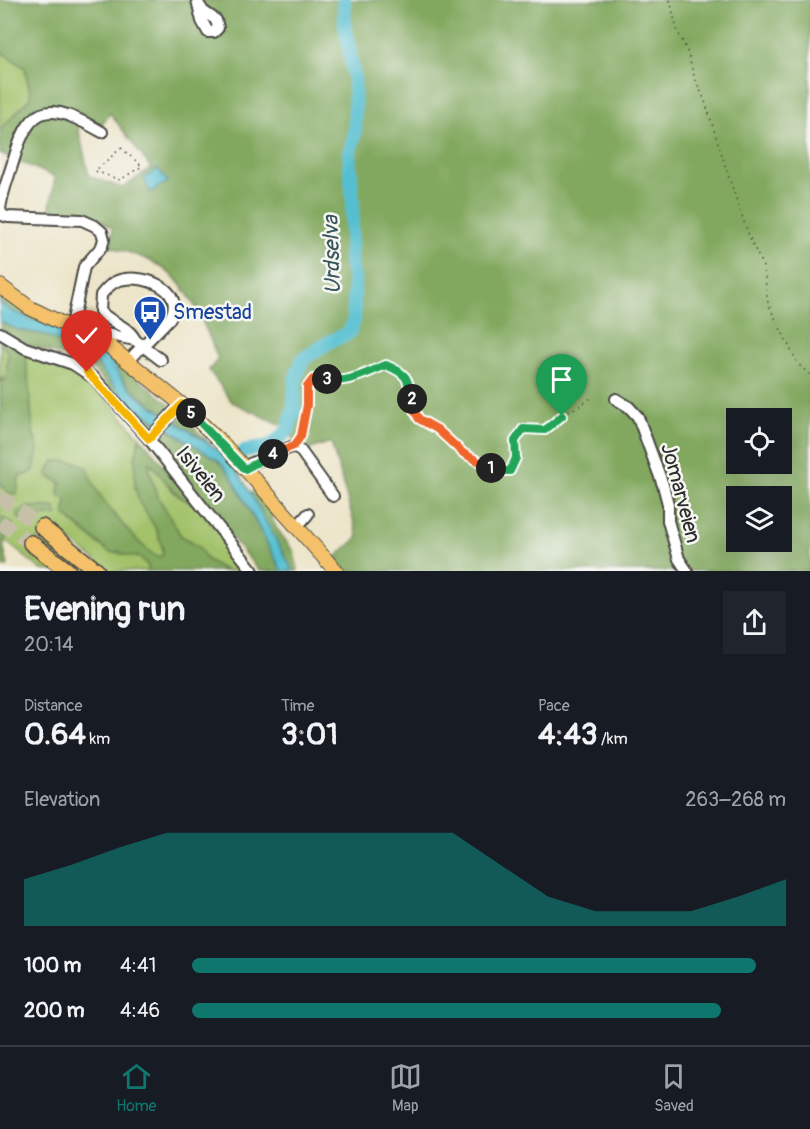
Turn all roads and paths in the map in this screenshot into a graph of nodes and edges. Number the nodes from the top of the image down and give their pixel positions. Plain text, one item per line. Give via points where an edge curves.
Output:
1 (670, 0) edge
2 (102, 132) dead end
3 (121, 148) joint
4 (0, 286) edge
5 (0, 333) edge
6 (138, 342) junction
7 (129, 360) junction
8 (161, 360) dead end
9 (810, 375) edge
10 (591, 398) dead end
11 (616, 399) dead end
12 (177, 409) junction
13 (149, 439) junction
14 (294, 446) junction
15 (245, 469) junction
16 (333, 495) dead end
17 (308, 514) dead end
18 (42, 527) tunnel mouth
19 (297, 527) junction
20 (31, 543) tunnel mouth
21 (68, 571) edge
22 (97, 571) edge
23 (253, 571) edge
24 (336, 571) edge
25 (687, 571) edge

1 - 9 path via 729,181 764,269 768,304 798,364
2 - 6 street via 60,112 36,115 21,135 0,209 8,217 82,220 102,232 102,246 84,267 74,320 100,333
3 - 3 path via 142,166 120,180 95,171
4 - 7 main road via 30,308 102,342
5 - 13 street via 26,348 82,369
6 - 6 street via 170,318 174,305 160,285 150,280 123,279 101,295 100,311
6 - 7 street
6 - 8 street
7 - 12 main road
10 - 14 path via 545,430 523,429 515,441 513,465 507,471 497,470 463,453 437,429 419,419 408,379 386,365 336,382 313,379 307,387 301,436
11 - 25 street, Jomarveien via 638,417 663,485 679,559
12 - 13 street, Isiveien
12 - 15 main road
13 - 23 street, Isiveien
14 - 15 street
14 - 16 street
15 - 19 main road
17 - 19 street
18 - 22 highway
19 - 24 main road
20 - 21 highway

